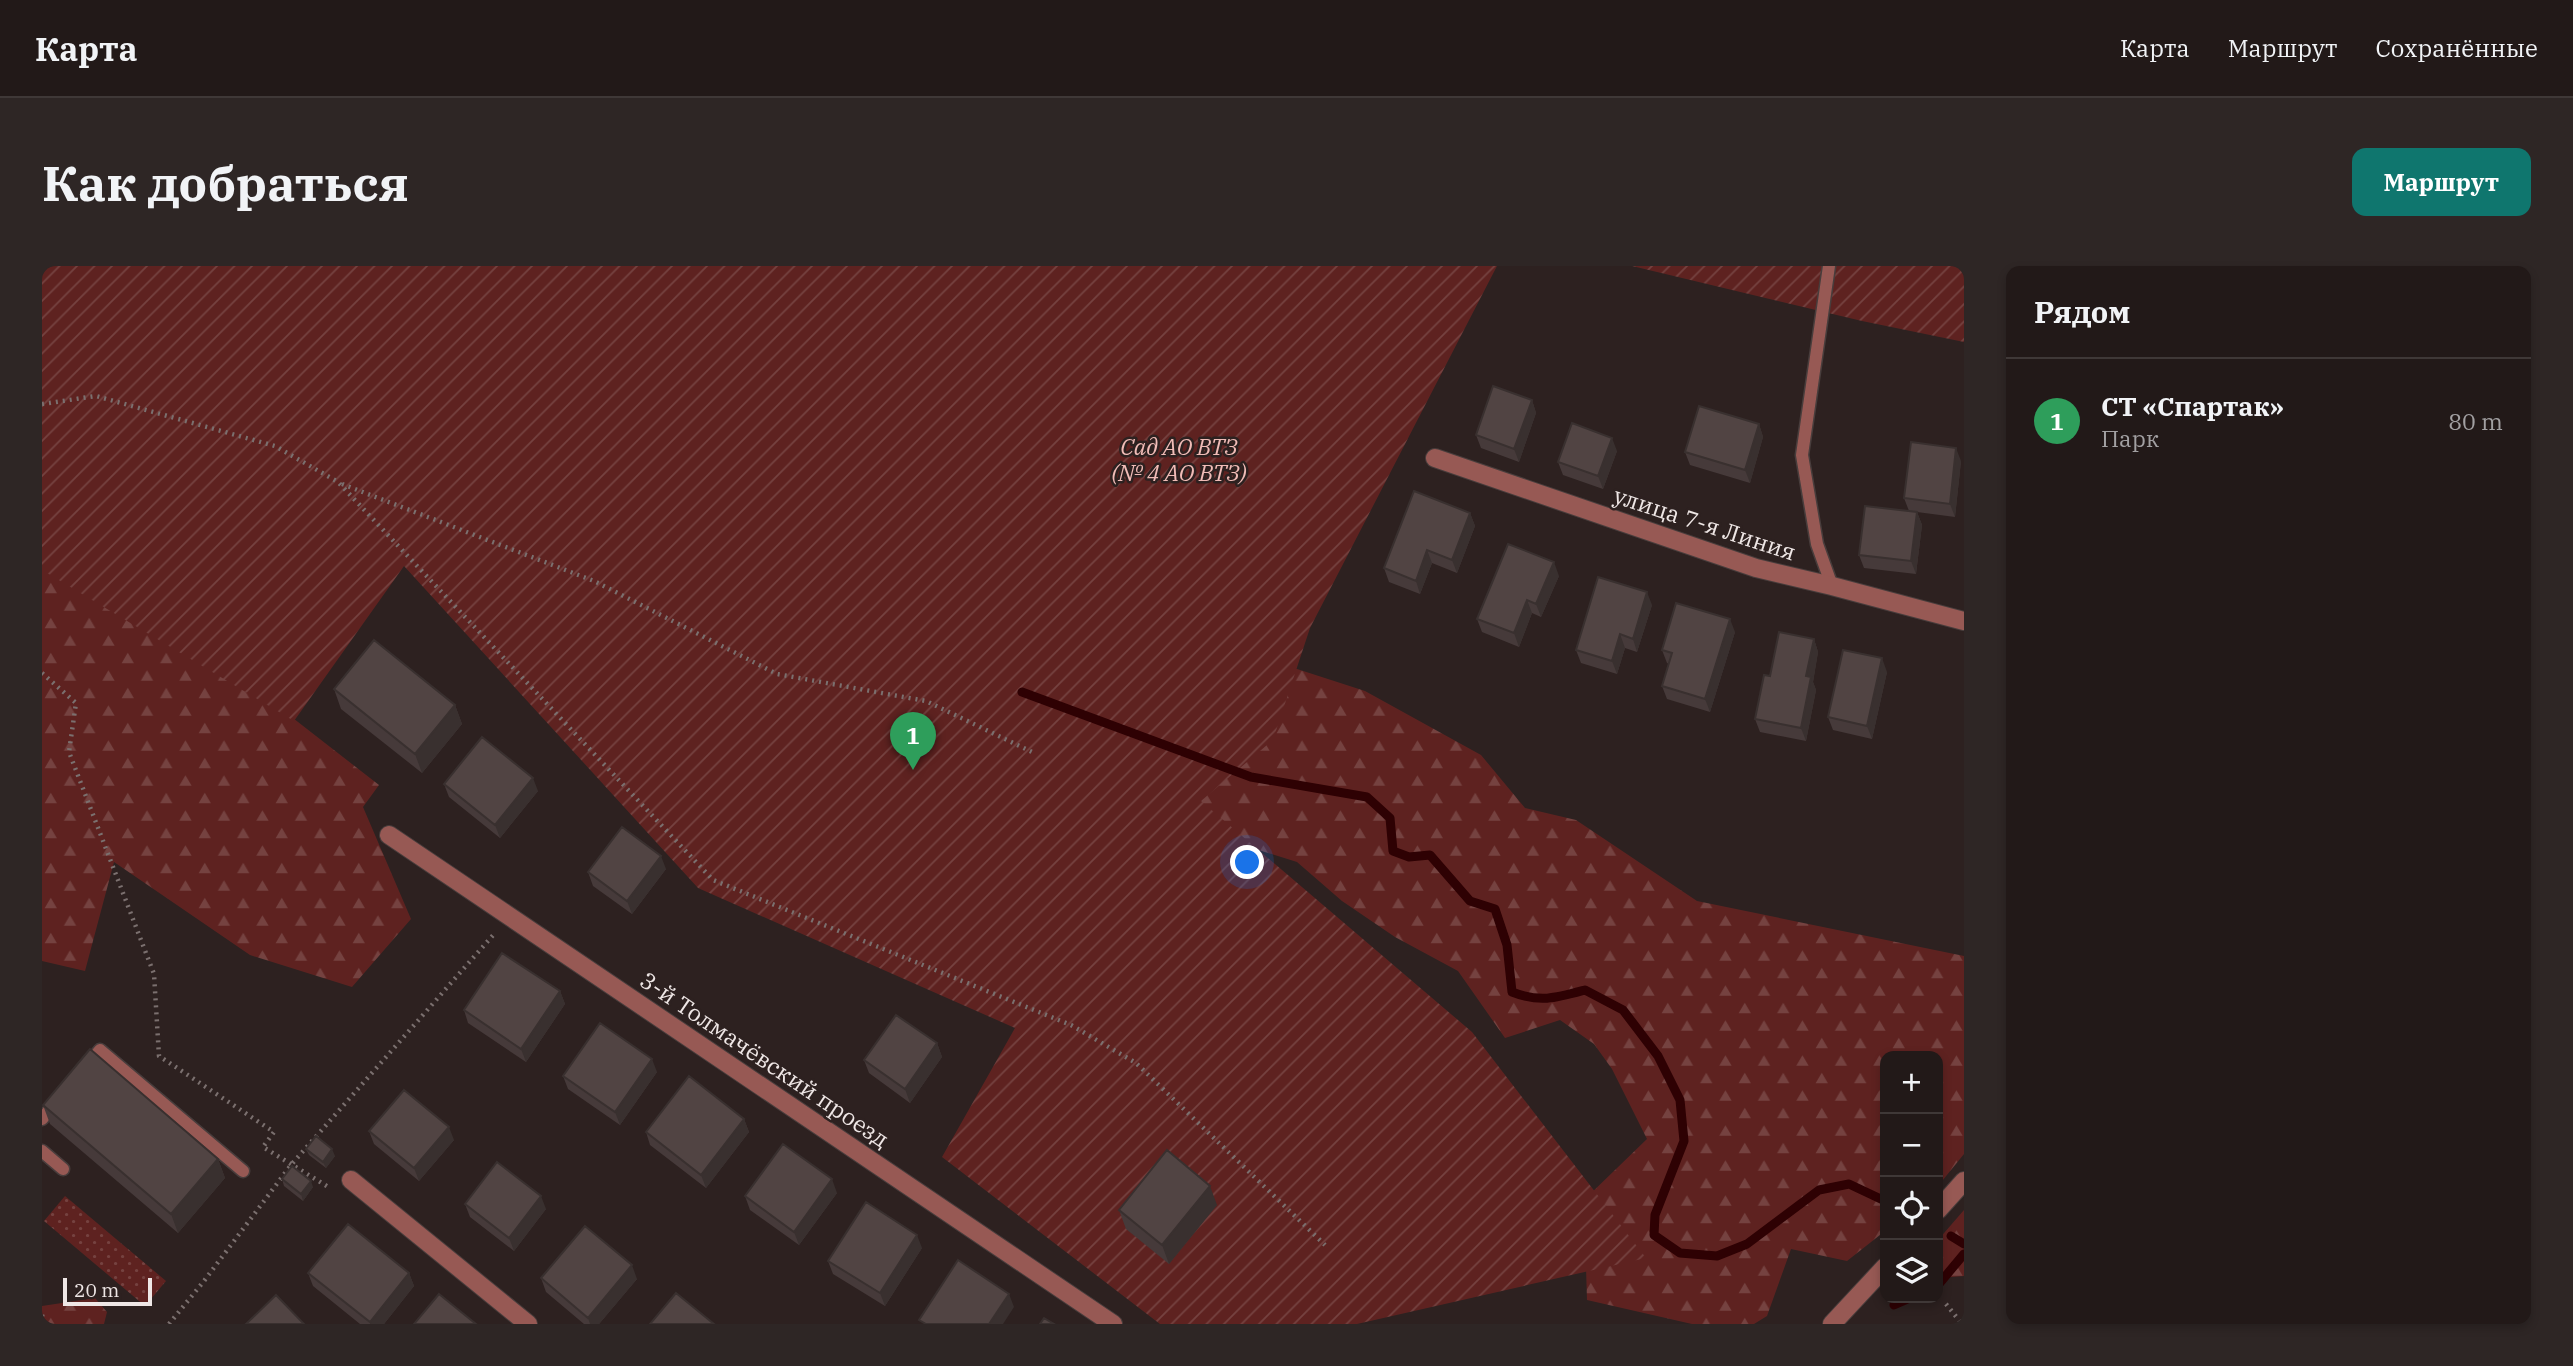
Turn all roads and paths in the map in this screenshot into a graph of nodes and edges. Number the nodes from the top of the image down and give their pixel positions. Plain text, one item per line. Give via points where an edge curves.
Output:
1 (1829, 266) edge
2 (42, 404) edge
3 (1435, 458) dead end
4 (338, 482) junction
5 (1832, 586) junction
6 (1964, 621) edge
7 (42, 673) edge
8 (1032, 752) dead end
9 (389, 835) dead end
10 (509, 916) junction
11 (42, 1119) edge
12 (42, 1151) edge
13 (291, 1165) junction
14 (63, 1169) dead end
15 (243, 1171) dead end
16 (351, 1180) joint
17 (1964, 1181) edge
18 (1943, 1204) edge
19 (1325, 1245) dead end
20 (1880, 1272) edge
21 (1946, 1304) dead end
22 (42, 1315) edge
23 (45, 1324) edge
24 (169, 1324) edge
25 (528, 1324) edge
26 (1112, 1324) edge
27 (1832, 1324) edge
28 (1962, 1324) edge

1 - 5 lane via 1802,455 1817,544
2 - 4 path via 96,396 275,446
3 - 5 street, улица 7-я Линия via 1756,568
4 - 8 path via 594,581 777,674 926,701
4 - 19 path via 713,880 1070,1025 1136,1063
5 - 6 street, улица 7-я Линия
7 - 13 path via 76,703 69,752 154,974 159,1056 274,1132 263,1147
9 - 10 street, 3-й Толмачёвский проезд
10 - 13 path
10 - 26 street, 3-й Толмачёвский проезд
11 - 15 lane via 100,1050
12 - 14 lane
13 - 16 path via 331,1189
13 - 24 path
16 - 25 street
17 - 18 street
20 - 27 street
21 - 28 path
22 - 23 path

